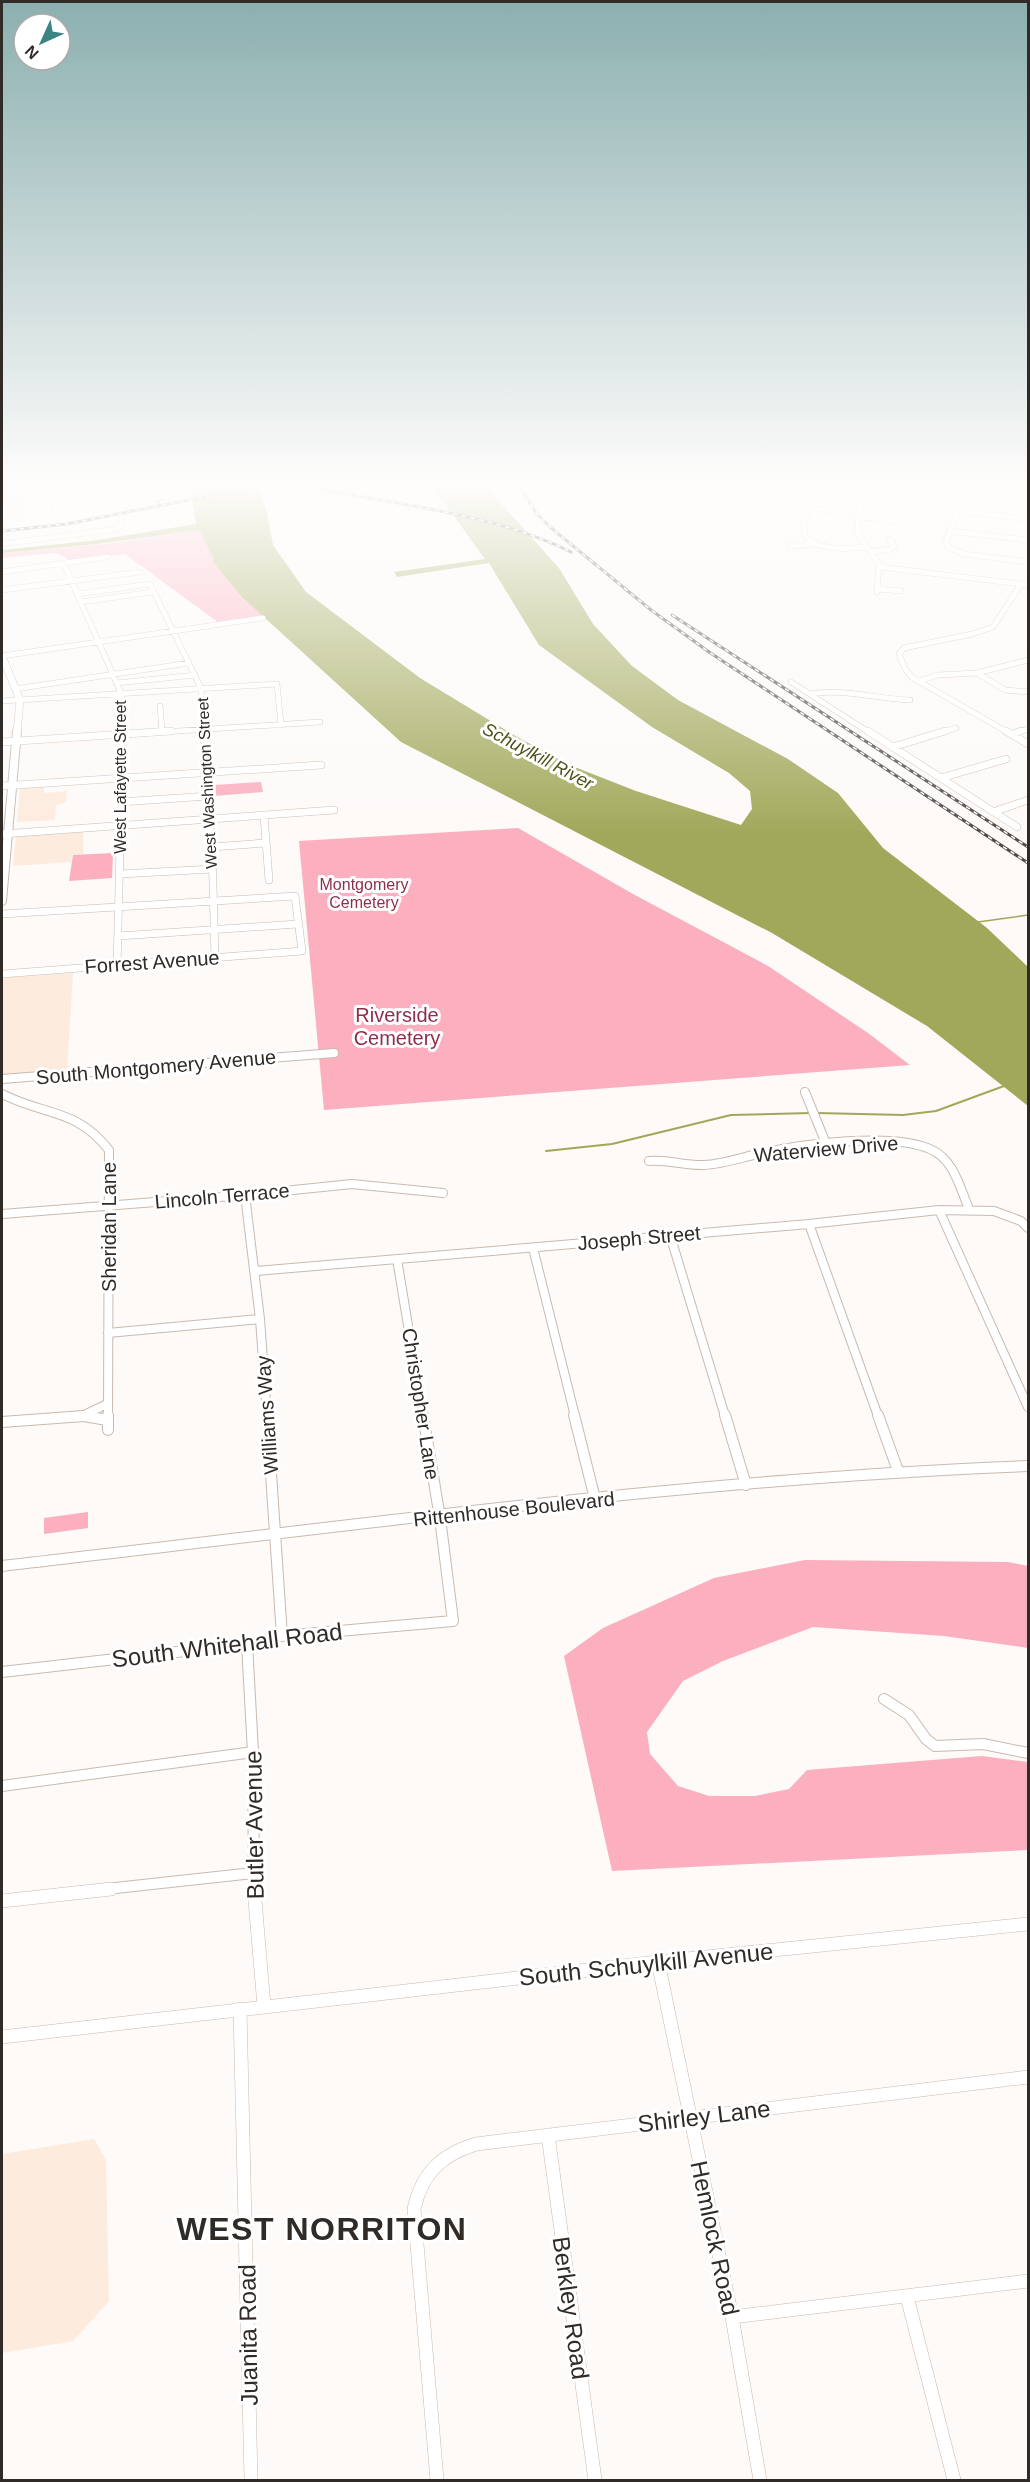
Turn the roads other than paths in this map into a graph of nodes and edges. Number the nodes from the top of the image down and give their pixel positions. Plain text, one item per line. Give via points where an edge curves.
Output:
1 (82, 605) edge
2 (159, 605) edge
3 (1007, 605) edge
4 (263, 618) dead end
5 (173, 632) junction
6 (100, 642) junction
7 (2, 656) edge
8 (1029, 660) edge
9 (189, 663) junction
10 (977, 673) junction
11 (113, 674) junction
12 (195, 675) junction
13 (791, 681) dead end
14 (919, 681) junction
15 (117, 683) junction
16 (201, 688) junction
17 (15, 689) junction
18 (1029, 692) edge
19 (121, 693) junction
20 (810, 694) junction
21 (20, 700) junction
22 (910, 700) dead end
23 (2, 701) edge
24 (160, 706) dead end
25 (320, 722) dead end
26 (281, 724) junction
27 (956, 728) dead end
28 (204, 729) junction
29 (1029, 729) edge
30 (162, 731) junction
31 (1013, 734) junction
32 (123, 735) junction
33 (17, 741) junction
34 (2, 742) edge
35 (1029, 744) edge
36 (893, 747) junction
37 (285, 759) dead end
38 (1006, 759) dead end
39 (321, 765) dead end
40 (286, 767) junction
41 (207, 772) junction
42 (120, 778) junction
43 (941, 778) junction
44 (14, 785) junction
45 (2, 786) edge
46 (209, 796) junction
47 (1029, 800) edge
48 (120, 802) junction
49 (334, 810) dead end
50 (993, 812) junction
51 (264, 816) junction
52 (210, 819) junction
53 (119, 826) junction
54 (1017, 827) dead end
55 (5, 833) edge
56 (265, 843) junction
57 (212, 847) junction
58 (213, 869) junction
59 (120, 874) junction
60 (269, 880) dead end
61 (2, 884) edge
62 (2, 900) edge
63 (212, 901) junction
64 (119, 907) junction
65 (2, 914) edge
66 (297, 924) junction
67 (216, 929) junction
68 (119, 936) junction
69 (215, 958) junction
70 (117, 966) junction
71 (2, 974) edge
72 (334, 1053) dead end
73 (2, 1079) edge
74 (805, 1092) dead end
75 (2, 1094) edge
76 (827, 1146) junction
77 (649, 1161) dead end
78 (442, 1192) dead end
79 (245, 1195) junction
80 (110, 1206) junction
81 (969, 1209) junction
82 (939, 1210) junction
83 (2, 1214) edge
84 (809, 1224) junction
85 (1029, 1228) edge
86 (670, 1235) junction
87 (533, 1248) junction
88 (397, 1259) junction
89 (256, 1271) junction
90 (260, 1318) junction
91 (108, 1333) junction
92 (107, 1404) junction
93 (1029, 1407) edge
94 (84, 1416) junction
95 (2, 1422) edge
96 (1029, 1466) edge
97 (898, 1471) junction
98 (746, 1485) junction
99 (595, 1499) junction
100 (440, 1518) junction
101 (276, 1534) junction
102 (2, 1566) edge
103 (453, 1621) joint
104 (282, 1636) junction
105 (247, 1644) junction
106 (2, 1672) edge
107 (884, 1699) dead end
108 (253, 1752) junction
109 (1029, 1753) edge
110 (2, 1786) edge
111 (253, 1873) junction
112 (2, 1901) edge
113 (1029, 1924) edge
114 (658, 1962) junction
115 (264, 2006) junction
116 (240, 2009) junction
117 (2, 2037) edge
118 (1029, 2077) edge
119 (689, 2118) junction
120 (548, 2135) junction
121 (1029, 2281) edge
122 (907, 2297) junction
123 (732, 2318) junction
124 (251, 2481) edge
125 (437, 2481) edge
126 (595, 2481) edge
127 (760, 2481) edge
128 (954, 2481) edge

1 - 6 street, West Lafayette Street
2 - 5 street, West Washington Street
3 - 14 street via 993,627 901,650 905,669
4 - 5 street
5 - 6 street
5 - 9 street, West Washington Street
6 - 7 street
6 - 11 street, West Lafayette Street
7 - 17 main road
8 - 10 street
9 - 11 street
9 - 12 street, West Washington Street
10 - 14 street via 938,675
10 - 18 street via 1005,690
11 - 15 street, West Lafayette Street
11 - 17 street
12 - 15 street
12 - 16 street, West Washington Street
13 - 20 street
14 - 31 street
15 - 19 street, West Lafayette Street
16 - 19 street
16 - 26 street via 277,684
16 - 28 street, West Washington Street
17 - 21 main road
19 - 21 street
19 - 32 street, West Lafayette Street
20 - 22 street via 831,690
20 - 36 street
21 - 23 street
21 - 33 main road
24 - 30 street
25 - 26 street
26 - 28 street
27 - 36 street
28 - 30 street
28 - 41 street, West Washington Street
29 - 31 street
30 - 32 street
31 - 35 street
32 - 33 street
32 - 42 street, West Lafayette Street
33 - 34 street
33 - 44 main road
36 - 43 street
37 - 40 street
38 - 43 street
39 - 40 street
40 - 41 street
41 - 42 street
41 - 46 street, West Washington Street
42 - 44 street
42 - 48 street, West Lafayette Street
43 - 50 street
44 - 45 street
44 - 55 main road
46 - 48 street
46 - 52 street, West Washington Street
47 - 50 street
48 - 53 street, West Lafayette Street
49 - 51 street
50 - 54 street
51 - 52 street
51 - 56 street
52 - 53 street
52 - 57 street, West Washington Street
53 - 55 street
53 - 59 street, West Lafayette Street
55 - 61 main road
56 - 57 street
56 - 60 street
57 - 58 street, West Washington Street
58 - 59 street
58 - 63 street, West Washington Street
59 - 64 street, West Lafayette Street
61 - 62 main road
63 - 64 street
63 - 66 street via 295,896
63 - 67 street, West Washington Street
64 - 65 street
64 - 68 street, West Lafayette Street
66 - 67 street
66 - 69 street, Forrest Avenue via 302,951
67 - 68 street
67 - 69 street, West Washington Street
68 - 70 street, West Lafayette Street
69 - 70 street, Forrest Avenue
70 - 71 street, Forrest Avenue
72 - 73 street, South Montgomery Avenue
74 - 76 street
75 - 80 street, Sheridan Lane via 27,1106 77,1119 96,1133 109,1150
76 - 77 street, Waterview Drive via 757,1152 705,1165
76 - 81 street, Waterview Drive via 900,1141 931,1149 946,1161
78 - 79 street, Lincoln Terrace via 352,1184
79 - 80 street, Lincoln Terrace
79 - 89 street, Williams Way
80 - 83 street, Lincoln Terrace
80 - 91 street, Sheridan Lane
81 - 82 street, Joseph Street
81 - 85 street, Joseph Street via 994,1211
82 - 84 street, Joseph Street
82 - 93 street
84 - 86 street, Joseph Street
84 - 97 street
86 - 87 street, Joseph Street
86 - 98 street
87 - 88 street, Joseph Street
87 - 99 street
88 - 89 street, Joseph Street
88 - 100 street, Christopher Lane
89 - 90 street, Williams Way
90 - 91 street
90 - 101 street, Williams Way
91 - 92 street, Sheridan Lane
92 - 94 street
92 - 94 street, Sheridan Lane via 108,1425
94 - 95 street
96 - 97 street, Rittenhouse Boulevard
97 - 98 street, Rittenhouse Boulevard
98 - 99 street, Rittenhouse Boulevard
99 - 100 street, Rittenhouse Boulevard
100 - 101 street, Rittenhouse Boulevard
100 - 103 street, Christopher Lane
101 - 102 street, Rittenhouse Boulevard
101 - 104 street, Williams Way
103 - 104 street, South Whitehall Road
104 - 105 street, South Whitehall Road
105 - 106 street, South Whitehall Road
105 - 108 street, Butler Avenue
107 - 109 street via 909,1715 935,1746 983,1744
108 - 110 street
108 - 111 street, Butler Avenue
111 - 112 street
111 - 115 street, Butler Avenue
113 - 114 street, South Schuylkill Avenue
114 - 115 street, South Schuylkill Avenue
114 - 119 street, Hemlock Road
115 - 116 street, South Schuylkill Avenue
116 - 117 street, South Schuylkill Avenue
116 - 124 street, Juanita Road
118 - 119 street, Shirley Lane
119 - 120 street, Shirley Lane
119 - 123 street, Hemlock Road
120 - 125 street, Shirley Lane via 476,2144 447,2155 424,2177 417,2190 414,2209
120 - 126 street, Berkley Road
121 - 122 street
122 - 123 street
122 - 128 street
123 - 127 street, Hemlock Road

